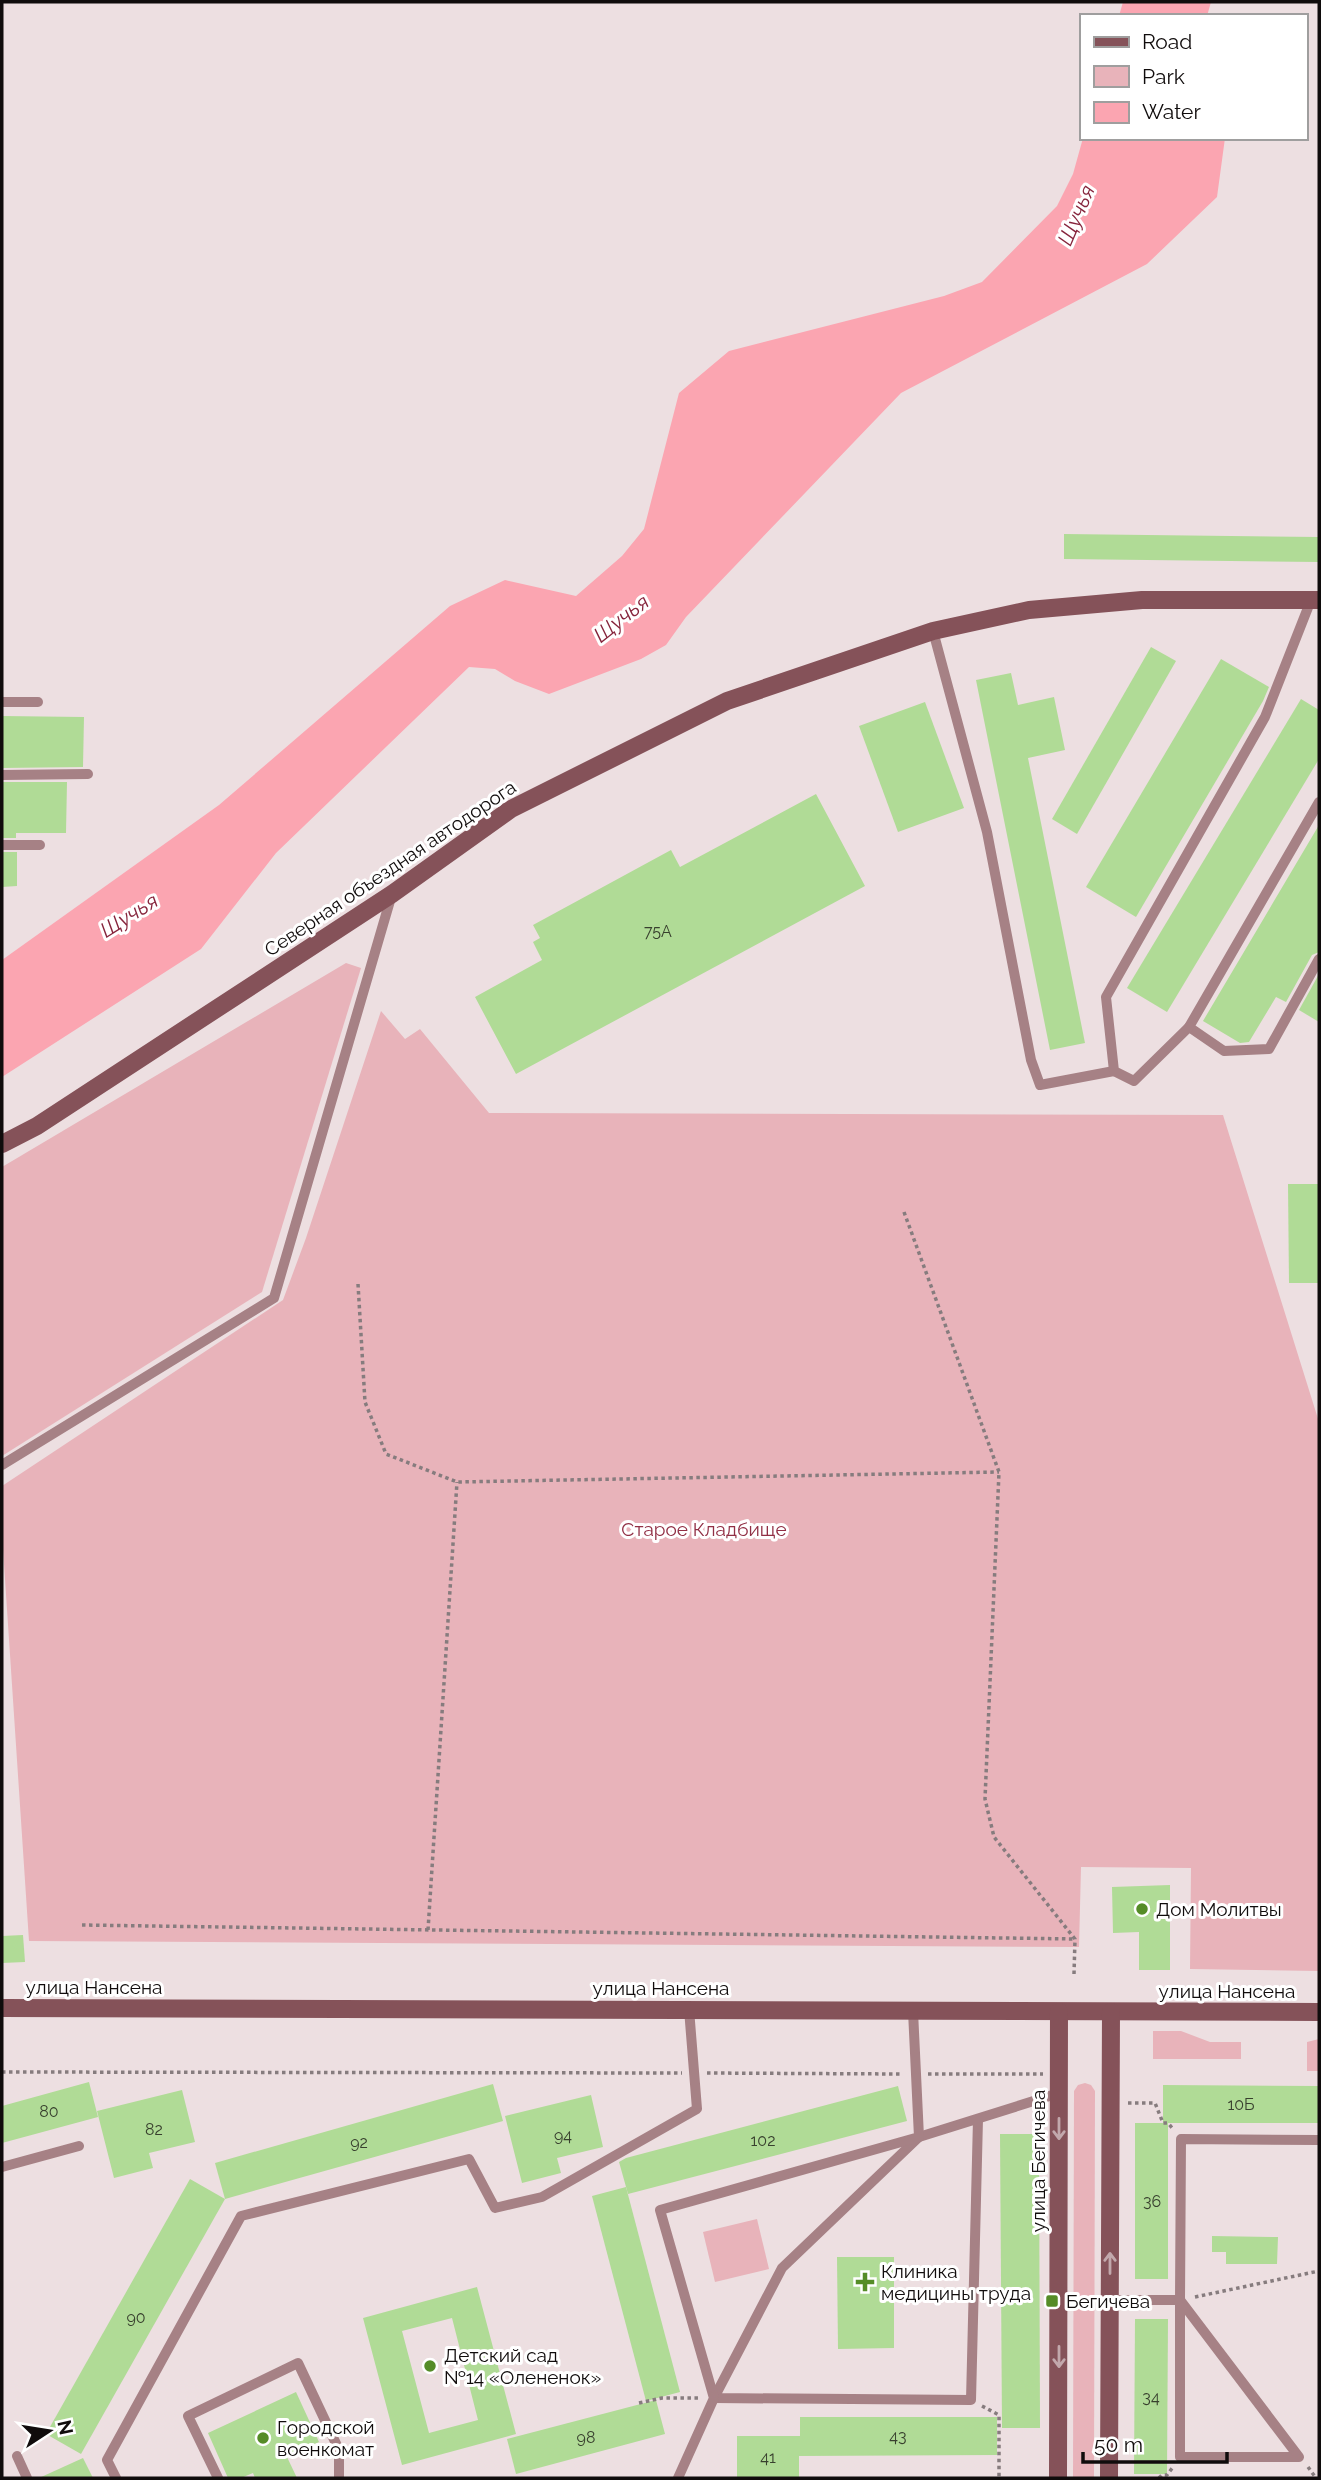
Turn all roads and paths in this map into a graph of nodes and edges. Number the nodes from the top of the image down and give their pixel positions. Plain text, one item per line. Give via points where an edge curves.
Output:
1 (1315, 600) edge
2 (933, 631) junction
3 (2, 702) edge
4 (38, 702) dead end
5 (88, 774) dead end
6 (2, 775) edge
7 (1319, 802) edge
8 (2, 845) edge
9 (40, 845) dead end
10 (392, 894) junction
11 (1319, 959) edge
12 (1189, 1027) junction
13 (1114, 1071) junction
14 (2, 1144) edge
15 (904, 1212) dead end
16 (358, 1284) dead end
17 (2, 1465) edge
18 (999, 1472) junction
19 (457, 1482) junction
20 (82, 1925) dead end
21 (428, 1930) junction
22 (1075, 1939) junction
23 (1074, 1974) dead end
24 (2, 2008) edge
25 (690, 2009) junction
26 (913, 2011) junction
27 (1059, 2012) junction
28 (1111, 2012) junction
29 (1319, 2012) edge
30 (2, 2072) edge
31 (694, 2073) junction
32 (916, 2074) junction
33 (1045, 2074) dead end
34 (1059, 2093) junction
35 (1128, 2103) dead end
36 (978, 2119) junction
37 (919, 2137) junction
38 (1181, 2139) junction
39 (1319, 2140) edge
40 (79, 2146) dead end
41 (2, 2167) edge
42 (1319, 2271) edge
43 (1110, 2300) junction
44 (1180, 2300) junction
45 (713, 2398) junction
46 (971, 2400) junction
47 (639, 2403) dead end
48 (17, 2456) dead end
49 (27, 2478) edge
50 (116, 2478) edge
51 (218, 2478) edge
52 (339, 2478) edge
53 (678, 2478) edge
54 (999, 2478) edge
55 (1058, 2478) edge
56 (1109, 2478) edge

1 - 2 street, Северная объездная автодорога via 1130,601 1029,610
1 - 13 lane via 1265,717 1106,997
2 - 10 street, Северная объездная автодорога via 727,701 512,809
2 - 13 lane via 987,832 1031,1060 1040,1085
3 - 4 lane
5 - 6 lane
7 - 12 lane
8 - 9 lane
10 - 14 street, Северная объездная автодорога via 37,1126
10 - 17 lane via 274,1298
11 - 12 lane via 1269,1049 1224,1051
12 - 13 lane via 1134,1081
15 - 18 path
16 - 19 path via 365,1402 386,1454
18 - 19 path
18 - 22 path via 985,1799 994,1837
19 - 21 path
20 - 21 path
21 - 22 path
22 - 23 path
24 - 25 street, улица Нансена
25 - 26 street, улица Нансена
25 - 31 lane
26 - 27 street, улица Нансена
26 - 32 lane
27 - 28 street, улица Нансена
27 - 34 street, улица Бегичева
28 - 29 street, улица Нансена
43 -> 28 street
30 - 31 path
31 - 32 path
31 - 50 lane via 697,2109 542,2197 495,2208 469,2159 241,2216 107,2460
32 - 33 path
32 - 37 lane
34 - 36 lane
34 -> 55 street, улица Бегичева
35 - 38 path via 1155,2103 1163,2123
36 - 37 lane
36 - 46 lane
37 - 45 lane via 782,2269
37 - 45 lane via 660,2210
38 - 39 lane
38 - 44 lane
40 - 41 lane
42 - 44 path
43 - 44 lane
43 - 56 street
44 - 44 lane via 1180,2457 1299,2457 1284,2436
45 - 46 lane
45 - 47 path
45 - 53 lane
46 - 54 path via 999,2415
48 - 49 lane
51 - 52 lane via 188,2416 298,2363 339,2450

